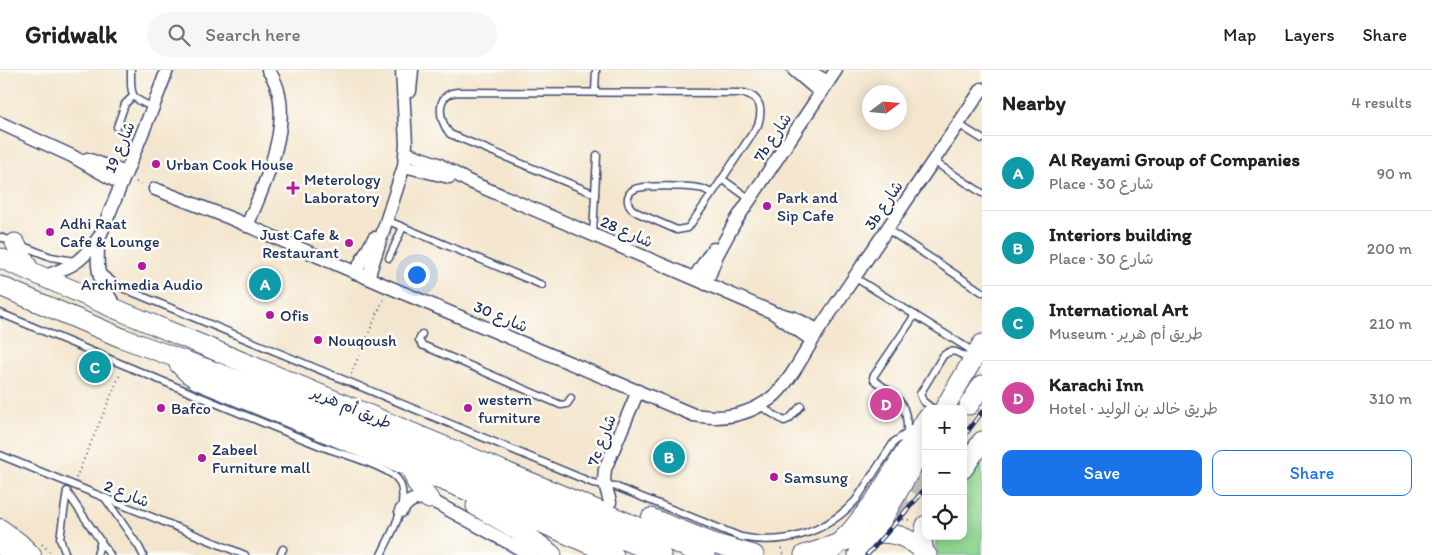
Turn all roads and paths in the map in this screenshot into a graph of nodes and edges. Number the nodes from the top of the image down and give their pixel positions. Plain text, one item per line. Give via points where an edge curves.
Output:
1 (131, 70) edge
2 (167, 70) edge
3 (268, 70) edge
4 (402, 70) edge
5 (412, 70) edge
6 (596, 70) edge
7 (794, 70) edge
8 (808, 70) edge
9 (836, 70) edge
10 (824, 87) junction
11 (982, 89) edge
12 (595, 92) junction
13 (133, 96) junction
14 (153, 108) junction
15 (0, 123) edge
16 (958, 124) junction
17 (117, 126) dead end
18 (406, 134) junction
19 (982, 139) edge
20 (596, 155) dead end
21 (405, 160) junction
22 (933, 161) junction
23 (124, 178) junction
24 (722, 179) junction
25 (155, 189) joint
26 (982, 193) edge
27 (596, 194) junction
28 (712, 194) junction
29 (750, 199) junction
30 (256, 202) junction
31 (230, 218) junction
32 (386, 220) junction
33 (735, 222) junction
34 (247, 226) junction
35 (403, 227) junction
36 (887, 229) junction
37 (594, 234) junction
38 (100, 236) junction
39 (7, 240) edge
40 (0, 258) edge
41 (389, 258) dead end
42 (80, 260) junction
43 (97, 266) junction
44 (355, 272) junction
45 (37, 274) junction
46 (854, 277) junction
47 (368, 278) junction
48 (694, 278) junction
49 (542, 284) dead end
50 (706, 284) junction
51 (0, 286) edge
52 (389, 287) junction
53 (982, 292) edge
54 (116, 309) junction
55 (0, 313) edge
56 (915, 315) junction
57 (422, 334) dead end
58 (815, 335) junction
59 (213, 348) junction
60 (977, 353) edge
61 (173, 356) junction
62 (124, 364) junction
63 (348, 381) junction
64 (982, 385) edge
65 (955, 389) junction
66 (638, 391) junction
67 (571, 398) dead end
68 (928, 405) edge
69 (937, 405) edge
70 (946, 405) edge
71 (969, 405) dead end
72 (760, 406) junction
73 (801, 406) dead end
74 (920, 430) edge
75 (982, 441) edge
76 (348, 442) junction
77 (324, 447) junction
78 (0, 455) edge
79 (967, 463) edge
80 (412, 469) junction
81 (436, 478) junction
82 (71, 484) junction
83 (67, 492) junction
84 (607, 494) junction
85 (105, 498) junction
86 (429, 499) junction
87 (401, 511) junction
88 (0, 528) edge
89 (620, 538) edge
90 (922, 540) edge
91 (101, 541) junction
92 (871, 542) edge
93 (0, 545) edge
94 (833, 550) edge
95 (925, 553) edge
96 (13, 555) edge
97 (32, 555) edge
98 (66, 555) edge
99 (97, 555) edge
100 (110, 555) edge
101 (143, 555) edge
102 (245, 555) edge
103 (381, 555) edge
104 (531, 555) edge
105 (552, 555) edge
106 (661, 555) edge
107 (705, 555) edge
108 (754, 555) edge
109 (804, 555) edge
110 (858, 555) edge

1 - 13 lane
2 - 14 street, شارع 19
3 - 30 street via 277,85 281,110 275,153
4 - 18 street
5 - 18 street
6 - 12 lane
7 - 10 street
8 - 10 street
9 - 10 street, 7b شارع
10 - 29 street, 7b شارع
11 - 16 street, 3b شارع
12 - 24 lane via 750,94 759,103 761,115 758,125
12 - 27 lane via 452,93 444,98 441,107 443,123 450,134
13 - 14 lane
13 - 17 lane via 125,104
14 - 23 street, شارع 19
15 - 23 street
16 - 19 lane
16 - 22 street, 3b شارع
18 - 21 street
20 - 27 lane
21 - 32 street via 396,204
21 - 37 street, شارع 28 via 468,181
22 - 26 lane
22 - 36 street, 3b شارع
23 - 25 path
23 - 38 street, شارع 19
24 - 28 lane
24 - 29 lane
25 - 31 street, شارع 30
27 - 37 lane
28 - 28 lane via 692,224 682,230 632,210 628,205 630,193 646,187 699,188
29 - 33 street, 7b شارع
30 - 31 street
30 - 34 street
31 - 34 street, شارع 30
32 - 35 lane
32 - 44 street
32 - 47 street
33 - 48 street, 7b شارع
33 - 50 street, 7b شارع
34 - 44 street, شارع 30
35 - 41 lane
35 - 49 lane
36 - 46 street, 3b شارع
36 - 53 lane
37 - 48 street, شارع 28
38 - 42 street, شارع 19
38 - 43 street, شارع 19
39 - 42 lane via 58,260
39 - 45 main road
40 - 45 main road, طريق أم هرير
42 - 45 street, شارع 19 via 65,269
43 - 54 street, شارع 19 via 100,281
43 - 63 lane via 120,287
44 - 47 street, شارع 30
45 - 54 main road, طريق أم هرير
46 - 56 lane
46 - 58 street, 3b شارع
47 - 52 street, شارع 30
48 - 50 street, شارع 28
50 - 58 street, شارع 28 via 772,312
51 - 61 main road, طريق أم هرير via 100,330
52 - 63 path
52 - 66 street, شارع 30 via 434,310 582,373
54 - 59 main road, طريق أم هرير
55 - 62 lane
56 - 60 lane
56 - 74 lane via 873,377 900,400 906,414
57 - 67 lane via 419,342 422,345 561,405 567,404
58 - 72 street, شارع 30 via 781,388
59 - 84 main road via 243,351
59 - 89 main road, طريق أم هرير
60 - 65 main road
60 - 68 lane via 954,351 944,356 920,394
61 - 76 main road via 198,380
61 - 89 main road, طريق أم هرير via 251,385
62 - 77 lane
62 - 82 path
63 - 84 lane via 596,484
64 - 71 main road
65 - 69 main road
65 - 70 main road
66 - 72 street, شارع 30 via 694,415 707,417 734,416
66 - 84 street, 7c شارع via 605,469
72 - 73 lane via 784,421
74 - 84 lane via 894,442 848,509 817,529 789,539 763,541 741,537 614,486
74 - 92 main road
74 - 94 main road via 874,502
75 - 79 main road
76 - 77 main road
76 - 80 main road
77 - 87 lane via 392,474 401,485
78 - 82 lane, شارع 2
80 - 81 main road
80 - 86 main road
81 - 89 main road
81 - 105 main road via 450,492 520,531
82 - 83 lane
82 - 85 lane, شارع 2
83 - 91 lane
83 - 98 lane via 60,539
84 - 108 main road via 713,543
85 - 101 lane
85 - 102 lane, شارع 2
86 - 87 street via 413,500
86 - 104 street
87 - 103 lane
88 - 97 main road
89 - 106 main road, طريق أم هرير
89 - 107 main road, طريق أم هرير
90 - 95 main road
91 - 99 lane
91 - 100 lane
92 - 94 main road via 854,538
92 - 95 main road via 890,534 905,538
92 - 110 main road via 863,545
93 - 96 main road
94 - 109 main road

